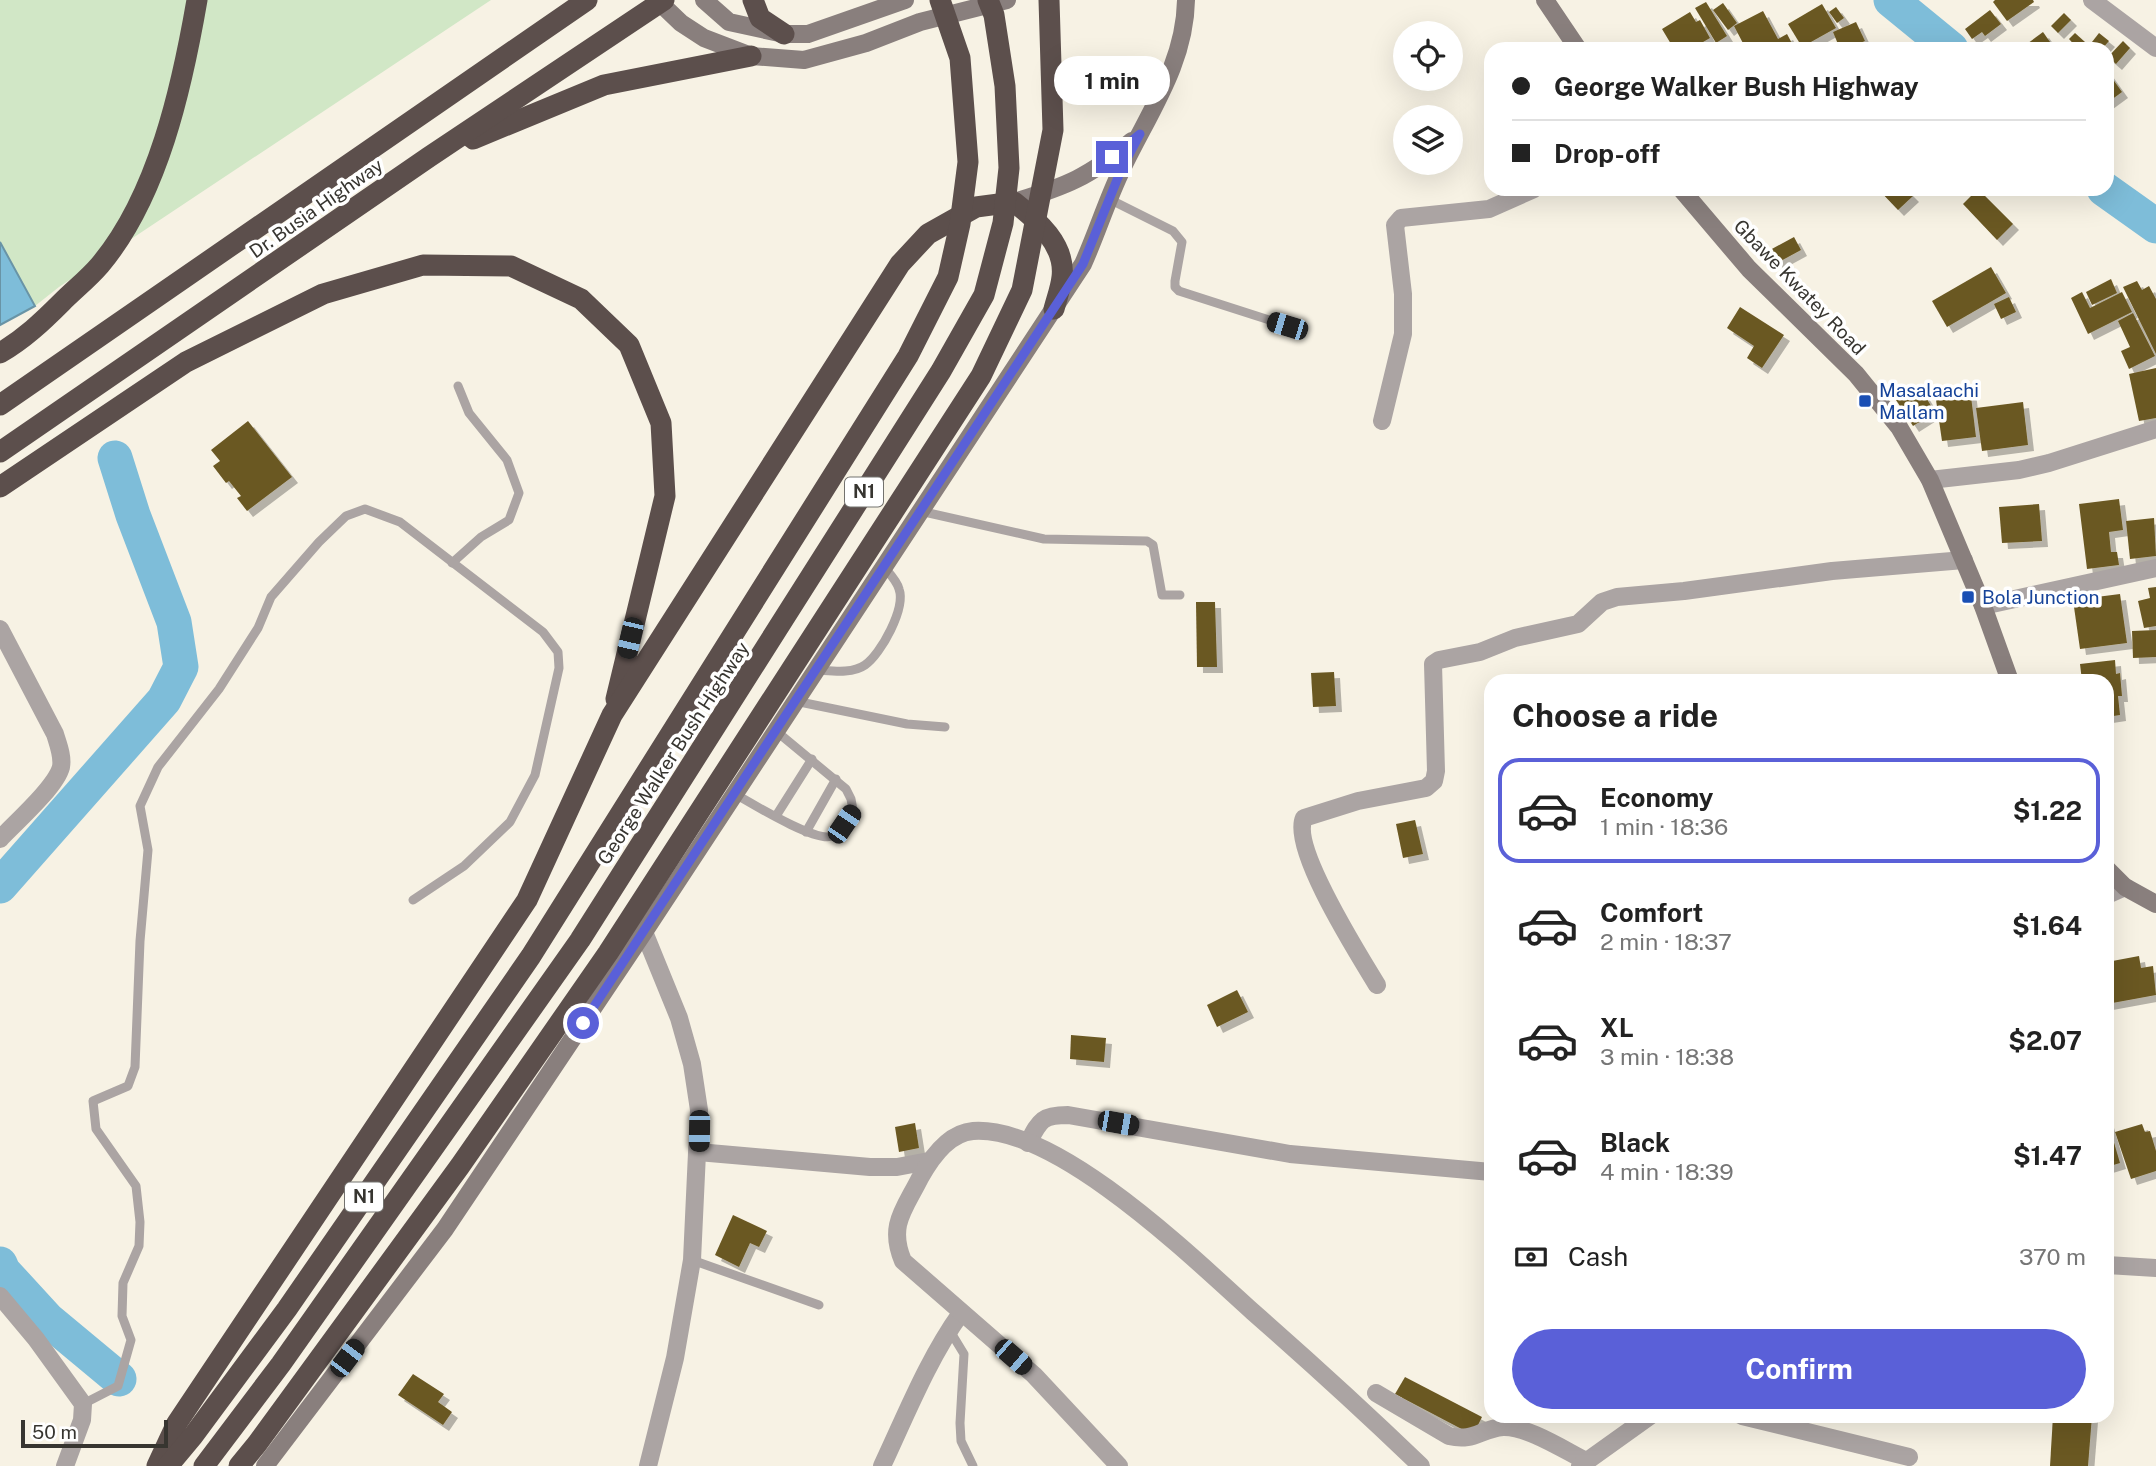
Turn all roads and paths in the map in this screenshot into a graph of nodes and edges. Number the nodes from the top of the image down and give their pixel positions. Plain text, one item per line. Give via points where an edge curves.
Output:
1 (197, 0) edge
2 (587, 0) edge
3 (704, 0) edge
4 (753, 0) edge
5 (905, 0) edge
6 (940, 0) edge
7 (988, 0) edge
8 (1007, 0) edge
9 (1049, 0) edge
10 (1545, 0) edge
11 (2092, 0) edge
12 (660, 1) edge
13 (1185, 1) edge
14 (784, 34) junction
15 (1573, 42) edge
16 (2156, 48) edge
17 (751, 55) junction
18 (1140, 134) junction
19 (429, 157) junction
20 (1518, 196) edge
21 (1687, 196) edge
22 (1109, 199) junction
23 (1014, 202) junction
24 (1054, 309) junction
25 (1287, 326) dead end
26 (0, 353) edge
27 (458, 386) dead end
28 (0, 405) edge
29 (1382, 421) dead end
30 (2156, 429) edge
31 (0, 452) edge
32 (1930, 480) junction
33 (0, 487) edge
34 (920, 511) junction
35 (1964, 560) junction
36 (452, 563) junction
37 (884, 567) junction
38 (2156, 568) edge
39 (1180, 595) dead end
40 (1983, 606) junction
41 (0, 629) edge
42 (816, 670) junction
43 (2007, 674) edge
44 (796, 701) junction
45 (612, 715) junction
46 (945, 727) dead end
47 (776, 731) junction
48 (812, 759) junction
49 (836, 779) junction
50 (735, 794) junction
51 (776, 816) junction
52 (806, 832) junction
53 (0, 839) edge
54 (2114, 876) edge
55 (2124, 887) junction
56 (2114, 892) edge
57 (2153, 898) edge
58 (414, 900) dead end
59 (644, 932) junction
60 (1377, 985) dead end
61 (1028, 1143) junction
62 (698, 1152) junction
63 (929, 1161) junction
64 (1484, 1171) edge
65 (692, 1260) junction
66 (2114, 1265) edge
67 (2156, 1268) edge
68 (0, 1296) edge
69 (819, 1305) dead end
70 (961, 1312) junction
71 (949, 1329) junction
72 (1376, 1393) dead end
73 (83, 1404) junction
74 (1640, 1423) edge
75 (1771, 1423) edge
76 (1909, 1457) dead end
77 (1583, 1463) edge
78 (65, 1466) edge
79 (157, 1466) edge
80 (168, 1466) edge
81 (204, 1466) edge
82 (239, 1466) edge
83 (265, 1466) edge
84 (649, 1466) edge
85 (882, 1466) edge
86 (973, 1466) edge
87 (1119, 1466) edge
88 (1421, 1466) edge

1 - 26 highway via 163,143 135,211 101,264 26,337
2 - 28 highway, Dr. Busia Highway
3 - 14 street via 729,22
4 - 14 highway via 760,18
5 - 14 street via 808,34
6 - 80 highway, George Walker Bush Highway / N1 via 960,58 968,162 948,276 908,356 523,968 287,1309
7 - 81 highway, George Walker Bush Highway / N1 via 1005,86 1009,167 1003,223 984,295 941,371 580,940
8 - 17 street via 920,22 804,60
9 - 82 highway, N1 via 1053,130 1022,290 981,376 608,953 460,1166
10 - 15 street
11 - 16 street
12 - 17 street via 704,38
12 - 19 highway, Dr. Busia Highway
13 - 18 street via 1184,29 1172,71
17 - 19 highway via 604,85
18 - 22 street
18 - 23 street via 1082,178
19 - 31 highway, Dr. Busia Highway
20 - 29 street via 1489,209 1401,218 1395,225 1403,334
21 - 32 street, Gbawe Kwatey Road via 1749,269 1856,374 1899,428
22 - 24 street via 1083,264
22 - 25 lane via 1180,236 1175,281 1179,291
23 - 24 highway via 1034,218 1061,252 1063,276
23 - 45 highway via 976,207 928,234 900,264
24 - 34 street
27 - 36 lane via 469,412 507,460 519,493 509,520
30 - 32 street via 2029,468
32 - 35 street, Gbawe Kwatey Road
33 - 45 highway via 186,362 323,294 423,265 512,266 581,299 629,345 661,423 665,496
34 - 37 street
34 - 39 lane via 1044,539 1147,541 1153,545 1160,591 1167,596
35 - 40 street, Gbawe Kwatey Road
35 - 60 street via 1616,597 1602,602 1578,624 1433,664 1434,781 1426,788 1358,801 1304,818 1301,824 1302,842 1320,883
36 - 58 lane via 543,632 558,652 559,668 535,775 510,822 464,866
36 - 73 lane via 400,522 365,509 346,516 271,597 258,628 219,689 158,767 145,796 141,806 148,850 135,1067 128,1086 93,1101 96,1129 136,1186 139,1246 123,1283 122,1316 131,1340 118,1386
37 - 42 street
37 - 42 lane via 900,589 901,604 886,640 865,665 845,672
38 - 40 street
40 - 43 street, Gbawe Kwatey Road
41 - 53 street via 55,734 61,765 55,780
42 - 44 street
44 - 46 lane via 907,724
44 - 47 street
45 - 79 highway via 527,900 177,1423
47 - 48 lane
47 - 50 street
48 - 49 lane
48 - 51 lane
49 - 52 lane
49 - 52 lane via 852,799 853,810 833,836
50 - 51 lane
50 - 59 street
51 - 52 lane
54 - 55 street
55 - 56 street
55 - 57 street
59 - 62 street via 679,1018 692,1064 699,1110
59 - 83 street via 445,1229
61 - 63 street via 993,1132 971,1131 948,1141
61 - 64 street via 1038,1122 1050,1115 1068,1115 1290,1154
61 - 88 street via 1104,1184 1166,1234
62 - 63 street via 870,1167
62 - 65 street
63 - 70 street via 897,1225 896,1244 903,1261
65 - 69 lane
65 - 84 street via 675,1359
66 - 67 street
68 - 73 street
70 - 71 street
70 - 87 street via 1034,1375
71 - 85 street
71 - 86 lane via 964,1354 961,1441
72 - 77 street via 1448,1436 1472,1438 1504,1427 1521,1430
73 - 78 street via 82,1420
74 - 77 street
75 - 76 street

